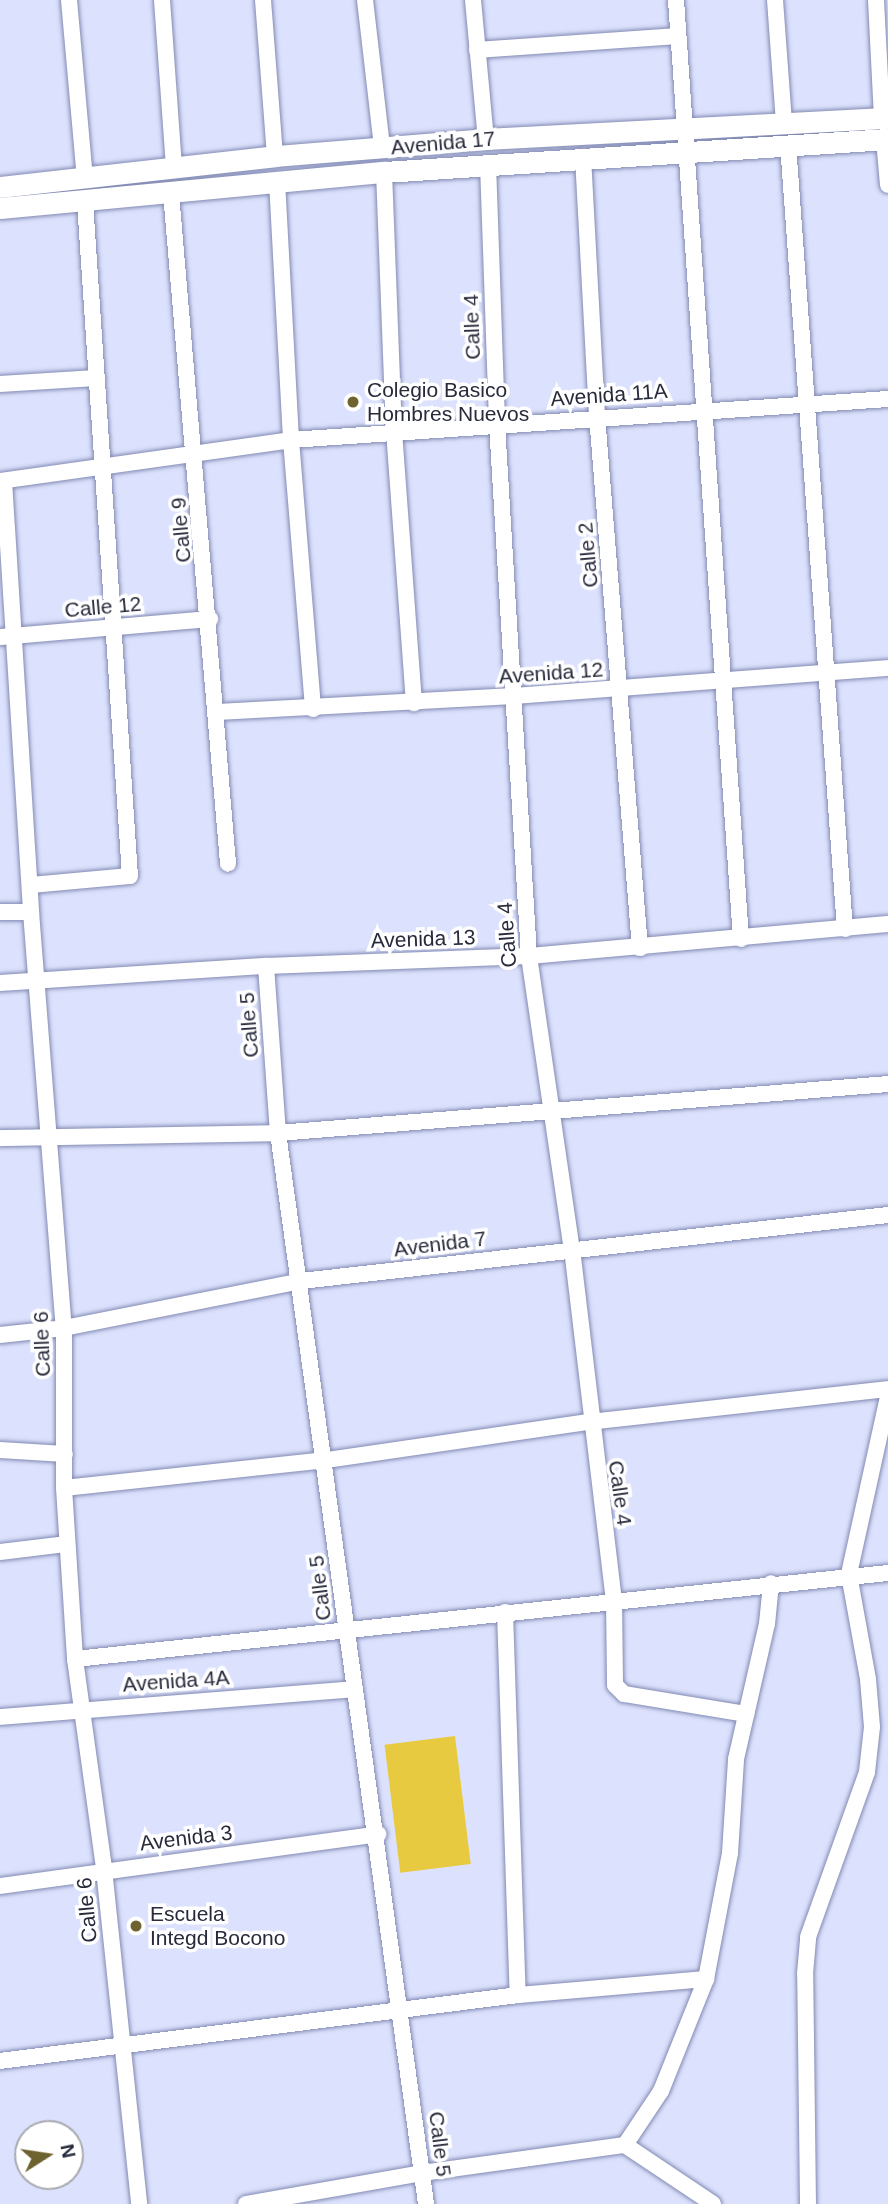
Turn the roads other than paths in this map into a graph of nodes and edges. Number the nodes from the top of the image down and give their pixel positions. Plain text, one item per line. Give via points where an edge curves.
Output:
1 (69, 0) edge
2 (162, 0) edge
3 (263, 0) edge
4 (365, 0) edge
5 (473, 0) edge
6 (676, 0) edge
7 (775, 0) edge
8 (876, 0) edge
9 (678, 36) junction
10 (477, 50) junction
11 (684, 126) junction
12 (885, 128) edge
13 (786, 134) junction
14 (486, 139) junction
15 (382, 148) junction
16 (685, 149) junction
17 (275, 156) junction
18 (583, 157) junction
19 (488, 164) junction
20 (174, 168) junction
21 (384, 172) junction
22 (85, 178) junction
23 (277, 181) junction
24 (888, 185) edge
25 (0, 187) edge
26 (171, 192) junction
27 (85, 202) junction
28 (0, 208) edge
29 (96, 378) junction
30 (0, 384) edge
31 (888, 400) edge
32 (808, 403) junction
33 (702, 409) junction
34 (597, 416) junction
35 (497, 424) junction
36 (394, 431) junction
37 (291, 440) junction
38 (196, 452) junction
39 (104, 468) junction
40 (2, 481) edge
41 (210, 619) junction
42 (112, 627) junction
43 (7, 636) edge
44 (888, 668) edge
45 (824, 672) junction
46 (726, 680) junction
47 (621, 689) junction
48 (515, 696) junction
49 (414, 703) junction
50 (313, 709) junction
51 (216, 712) junction
52 (228, 864) dead end
53 (31, 885) junction
54 (0, 912) edge
55 (31, 912) junction
56 (888, 924) edge
57 (845, 929) junction
58 (741, 939) junction
59 (640, 948) junction
60 (529, 956) junction
61 (266, 966) junction
62 (36, 981) junction
63 (0, 983) edge
64 (888, 1084) edge
65 (550, 1112) junction
66 (278, 1133) junction
67 (49, 1135) junction
68 (0, 1138) edge
69 (888, 1215) edge
70 (572, 1249) junction
71 (301, 1281) junction
72 (64, 1328) junction
73 (0, 1335) edge
74 (888, 1390) edge
75 (888, 1397) edge
76 (589, 1422) junction
77 (0, 1450) edge
78 (65, 1454) junction
79 (327, 1460) junction
80 (64, 1488) junction
81 (66, 1544) junction
82 (0, 1552) edge
83 (888, 1573) edge
84 (849, 1574) junction
85 (771, 1583) junction
86 (614, 1600) junction
87 (505, 1612) junction
88 (346, 1629) junction
89 (75, 1660) junction
90 (355, 1689) junction
91 (80, 1709) junction
92 (746, 1714) junction
93 (0, 1717) edge
94 (378, 1834) junction
95 (104, 1869) junction
96 (0, 1886) edge
97 (706, 1979) junction
98 (518, 1994) junction
99 (401, 2010) junction
100 (120, 2044) junction
101 (0, 2061) edge
102 (625, 2145) junction
103 (422, 2173) junction
104 (139, 2204) edge
105 (246, 2204) edge
106 (426, 2204) edge
107 (713, 2204) edge
108 (808, 2204) edge

1 - 22 street
2 - 20 street
3 - 17 street
4 - 15 street
5 - 10 street
6 - 9 street
7 - 13 street
8 - 12 street
9 - 10 street
9 - 11 street
10 - 14 street
11 - 13 street, Avenida 17
11 - 14 street, Avenida 17
11 - 16 street
12 - 13 street, Avenida 17
12 - 24 street
13 - 16 street, Avenida 17
13 - 32 street
14 - 15 street, Avenida 17
15 - 17 street, Avenida 17
16 - 18 street, Avenida 17
16 - 33 street
17 - 20 street, Avenida 17
18 - 19 street, Avenida 17
18 - 34 street, Calle 2
19 - 21 street, Avenida 17
19 - 35 street, Calle 4
20 - 22 street, Avenida 17
21 - 23 street, Avenida 17
21 - 36 street
22 - 25 street, Avenida 17
23 - 26 street, Avenida 17
23 - 37 street
26 - 27 street, Avenida 17
26 - 38 street, Calle 9
27 - 28 street, Avenida 17
27 - 29 street
29 - 30 street
29 - 39 street
31 - 32 street, Avenida 11A
32 - 33 street, Avenida 11A
32 - 45 street
33 - 34 street, Avenida 11A
33 - 46 street
34 - 35 street, Avenida 11A
34 - 47 street, Calle 2
35 - 36 street, Avenida 11A
35 - 48 street, Calle 4
36 - 37 street, Avenida 11A
36 - 49 street
37 - 38 street, Avenida 11A
37 - 50 street
38 - 39 street, Avenida 11A
38 - 41 street, Calle 9
39 - 40 street, Avenida 11A
39 - 42 street
40 - 43 street, Calle 6
41 - 42 street, Calle 12
41 - 51 street, Calle 9
42 - 43 street, Calle 12
42 - 53 street via 130,876
43 - 53 street, Calle 6
44 - 45 street, Avenida 12
45 - 46 street, Avenida 12
45 - 57 street
46 - 47 street, Avenida 12
46 - 58 street
47 - 48 street, Avenida 12
47 - 59 street, Calle 2
48 - 49 street, Avenida 12
48 - 60 street, Calle 4
49 - 50 street, Avenida 12
50 - 51 street, Avenida 12
51 - 52 street, Calle 9
53 - 55 street, Calle 6
54 - 55 street
55 - 62 street, Calle 6
56 - 57 street, Avenida 13
57 - 58 street, Avenida 13
58 - 59 street, Avenida 13
59 - 60 street, Avenida 13
60 - 61 street, Avenida 13
60 - 65 street, Calle 4
61 - 62 street, Avenida 13
61 - 66 street, Calle 5
62 - 63 street, Avenida 13
62 - 67 street, Calle 6
64 - 65 street
65 - 66 street
65 - 70 street, Calle 4
66 - 67 street
66 - 71 street, Calle 5
67 - 68 street
67 - 72 street, Calle 6
69 - 70 street, Avenida 7
70 - 71 street, Avenida 7
70 - 76 street, Calle 4
71 - 72 street, Avenida 7
71 - 79 street, Calle 5
72 - 73 street, Avenida 7
72 - 78 street, Calle 6
74 - 76 street
75 - 84 street
76 - 79 street
76 - 86 street, Calle 4
77 - 78 street
78 - 80 street, Calle 6
79 - 80 street
79 - 88 street, Calle 5
80 - 81 street, Calle 6
81 - 82 street
81 - 89 street, Calle 6
83 - 84 street
84 - 85 street
84 - 108 street via 872,1727 867,1772 808,1937 804,1974
85 - 86 street
85 - 92 street via 767,1625
86 - 87 street
86 - 92 street, Calle 4 via 615,1685 624,1694
87 - 88 street
87 - 98 street
88 - 89 street
88 - 90 street, Calle 5
89 - 91 street, Calle 6
90 - 91 street, Avenida 4A
90 - 94 street, Calle 5
91 - 93 street, Avenida 4A
91 - 95 street, Calle 6
92 - 97 street via 736,1759 730,1853
94 - 95 street, Avenida 3
94 - 99 street, Calle 5
95 - 96 street, Avenida 3
95 - 100 street, Calle 6
97 - 98 street
97 - 102 street via 661,2091
98 - 99 street
99 - 100 street
99 - 103 street, Calle 5
100 - 101 street
100 - 104 street, Calle 6
102 - 103 street
102 - 107 street
103 - 105 street
103 - 106 street, Calle 5

